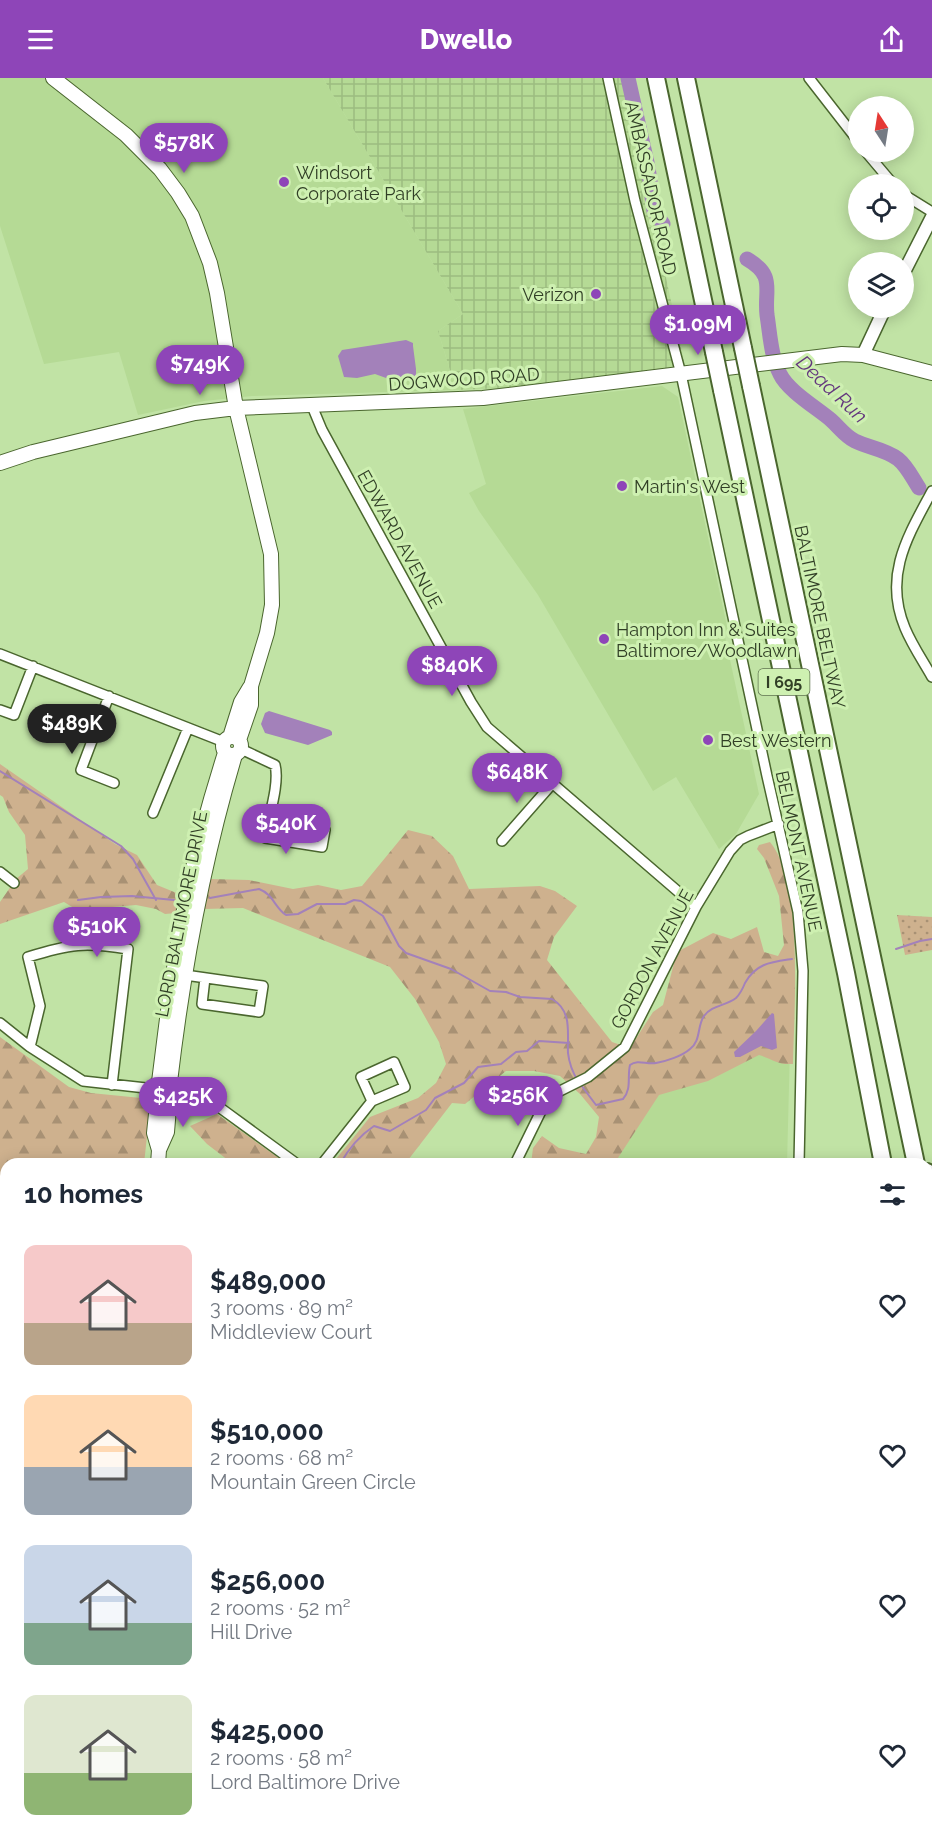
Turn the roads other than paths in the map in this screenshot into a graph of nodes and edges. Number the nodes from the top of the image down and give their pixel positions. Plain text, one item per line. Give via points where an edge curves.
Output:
1 (53, 78) edge
2 (608, 78) edge
3 (656, 78) edge
4 (686, 78) edge
5 (809, 78) edge
6 (848, 128) edge
7 (874, 162) edge
8 (885, 174) edge
9 (914, 201) edge
10 (932, 212) edge
11 (932, 217) edge
12 (914, 252) edge
13 (880, 318) edge
14 (863, 355) junction
15 (932, 373) edge
16 (681, 374) junction
17 (312, 406) junction
18 (236, 408) junction
19 (0, 462) edge
20 (932, 491) edge
21 (0, 654) edge
22 (33, 666) junction
23 (932, 677) edge
24 (109, 696) junction
25 (0, 710) edge
26 (188, 728) junction
27 (232, 746) junction
28 (114, 783) dead end
29 (552, 784) junction
30 (153, 813) dead end
31 (268, 821) junction
32 (779, 825) junction
33 (502, 841) dead end
34 (0, 872) edge
35 (14, 883) dead end
36 (696, 908) junction
37 (185, 975) junction
38 (205, 978) junction
39 (0, 1023) edge
40 (30, 1047) junction
41 (899, 1083) junction
42 (112, 1085) junction
43 (164, 1089) junction
44 (372, 1101) junction
45 (158, 1157) edge
46 (289, 1158) edge
47 (327, 1158) edge
48 (518, 1158) edge
49 (799, 1158) edge
50 (882, 1158) edge
51 (915, 1158) edge
52 (922, 1158) edge

1 - 18 main road, LORD BALTIMORE DRIVE via 143,150 192,216 215,284
2 - 16 street, AMBASSADOR ROAD via 635,201
3 - 50 highway, I 695, bridge
4 - 41 highway, BALTIMORE BELTWAY / I 695, bridge
5 - 6 street
7 - 8 street
9 - 10 street
11 - 12 street
13 - 14 street
14 - 15 main road, DOGWOOD ROAD
14 - 16 main road, DOGWOOD ROAD via 842,354
16 - 17 main road, DOGWOOD ROAD via 483,398
16 - 32 street, BELMONT AVENUE
17 - 18 main road, DOGWOOD ROAD
17 - 29 street, EDWARD AVENUE via 478,716
18 - 19 main road, DOGWOOD ROAD via 168,418
18 - 27 main road, LORD BALTIMORE DRIVE via 271,554 272,605 251,686 241,702
20 - 23 street via 900,557 896,591 905,628
21 - 22 street
22 - 24 street
22 - 25 street via 14,715
24 - 26 street
24 - 28 street via 81,770
26 - 27 street
26 - 30 street
27 - 31 street via 275,765 277,774
27 - 37 main road, LORD BALTIMORE DRIVE
27 - 43 main road, LORD BALTIMORE DRIVE via 205,819 187,896 170,992
29 - 33 street
29 - 36 street, EDWARD AVENUE
31 - 31 street via 265,838 322,847 324,830
32 - 36 street, GORDON AVENUE via 735,845
32 - 49 street, BELMONT AVENUE via 802,941
34 - 35 street
36 - 48 street, GORDON AVENUE via 625,1047 545,1103
37 - 38 street
37 - 43 main road, LORD BALTIMORE DRIVE
38 - 38 street via 263,986 259,1012 202,1004
39 - 40 street
40 - 42 street via 83,1081
40 - 42 street via 40,1006 28,957 84,944 128,949
41 - 51 highway, BALTIMORE BELTWAY / I 695
41 - 52 highway
42 - 43 street
43 - 45 main road, LORD BALTIMORE DRIVE via 154,1133
43 - 46 street via 192,1092
44 - 44 street via 405,1087 394,1062 361,1077
44 - 47 street

